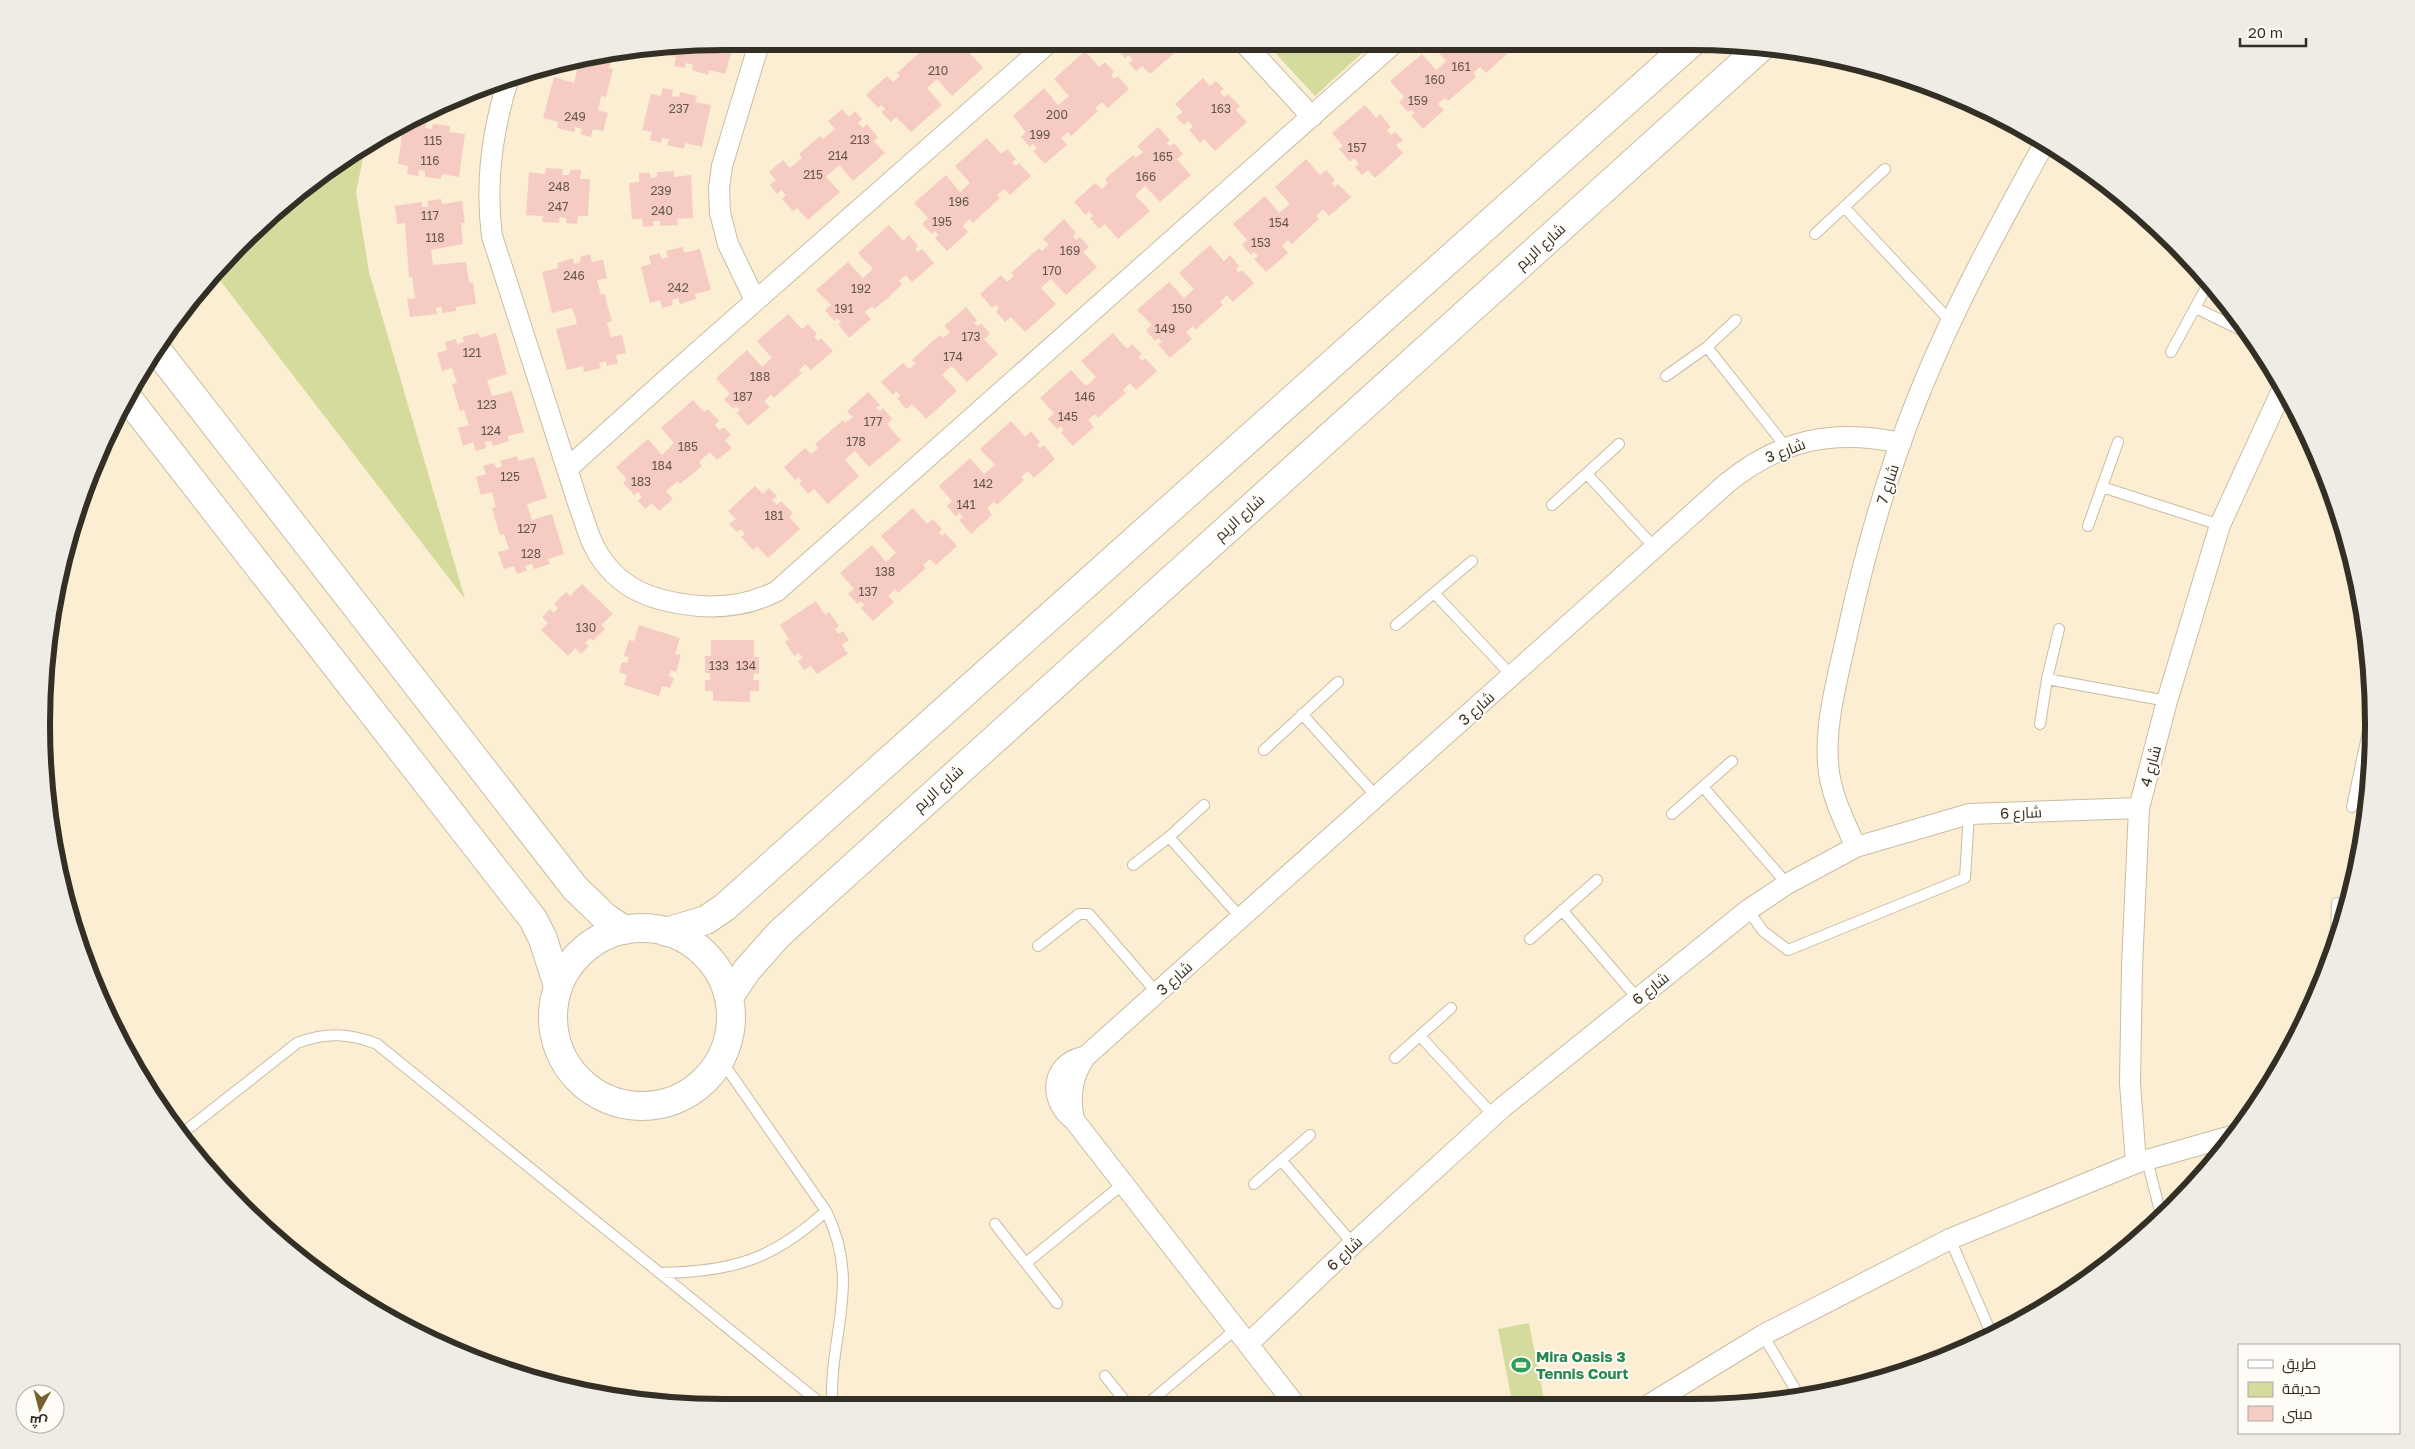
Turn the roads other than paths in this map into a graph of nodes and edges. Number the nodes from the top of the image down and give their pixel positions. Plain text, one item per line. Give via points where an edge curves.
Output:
1 (757, 50) edge
2 (1041, 50) edge
3 (1251, 50) edge
4 (1386, 50) edge
5 (1683, 50) edge
6 (1754, 53) edge
7 (507, 86) edge
8 (1312, 116) junction
9 (2042, 149) edge
10 (1885, 169) dead end
11 (1844, 207) junction
12 (1815, 234) dead end
13 (2205, 289) edge
14 (755, 300) junction
15 (2196, 308) junction
16 (1736, 320) dead end
17 (1951, 322) junction
18 (2235, 327) edge
19 (1707, 347) junction
20 (2171, 352) dead end
21 (161, 355) edge
22 (1666, 376) dead end
23 (2279, 396) edge
24 (132, 403) edge
25 (2118, 442) dead end
26 (1901, 443) junction
27 (1618, 444) dead end
28 (1786, 447) junction
29 (568, 469) junction
30 (1587, 474) junction
31 (2102, 487) junction
32 (1552, 504) dead end
33 (2220, 525) junction
34 (2088, 526) dead end
35 (1654, 547) junction
36 (1472, 561) dead end
37 (1435, 594) junction
38 (1396, 625) dead end
39 (2059, 629) dead end
40 (1512, 676) junction
41 (2047, 679) junction
42 (1338, 682) dead end
43 (2167, 701) junction
44 (1302, 714) junction
45 (2040, 724) dead end
46 (1264, 750) dead end
47 (1732, 761) dead end
48 (2364, 766) edge
49 (1703, 787) junction
50 (1377, 797) junction
51 (1204, 804) dead end
52 (2352, 807) dead end
53 (2139, 808) junction
54 (1672, 814) dead end
55 (1969, 814) junction
56 (1169, 837) junction
57 (1856, 847) junction
58 (1133, 865) dead end
59 (1598, 880) dead end
60 (1787, 884) junction
61 (2336, 903) dead end
62 (1562, 910) junction
63 (1748, 910) junction
64 (1241, 918) junction
65 (2336, 918) edge
66 (624, 930) junction
67 (666, 932) junction
68 (1530, 939) dead end
69 (1038, 946) dead end
70 (558, 986) junction
71 (1157, 993) junction
72 (729, 997) junction
73 (1638, 999) junction
74 (1451, 1008) dead end
75 (1420, 1036) junction
76 (1395, 1058) dead end
77 (721, 1060) junction
78 (1493, 1115) junction
79 (186, 1131) edge
80 (1310, 1135) dead end
81 (2224, 1138) edge
82 (1281, 1160) junction
83 (2142, 1162) junction
84 (1123, 1184) junction
85 (1254, 1184) dead end
86 (2159, 1209) edge
87 (826, 1211) junction
88 (995, 1224) dead end
89 (1950, 1239) junction
90 (1353, 1244) junction
91 (1026, 1263) junction
92 (660, 1272) junction
93 (1057, 1303) dead end
94 (1989, 1329) edge
95 (1762, 1335) junction
96 (1242, 1336) junction
97 (1105, 1376) dead end
98 (1796, 1390) edge
99 (815, 1399) edge
100 (832, 1399) edge
101 (1123, 1399) edge
102 (1155, 1399) edge
103 (1291, 1399) edge
104 (1671, 1399) edge

1 - 14 street via 722,166 719,188 720,213 728,244
2 - 14 street
3 - 8 street
4 - 8 street
5 - 67 street via 725,907 706,920
6 - 72 street, شارع الريم via 779,934 747,970
7 - 29 street via 490,173 488,207 492,236
8 - 29 street via 776,591 762,598 748,603 706,606 660,601 636,592 595,548
9 - 17 street, شارع 7
10 - 11 lane
11 - 12 lane
11 - 17 lane
13 - 15 lane
14 - 29 street
15 - 18 lane
15 - 20 lane
16 - 19 lane
17 - 26 street, شارع 7
19 - 22 lane
19 - 28 lane
21 - 66 street via 575,888 599,912
23 - 33 street, شارع 4
24 - 70 street via 533,919 549,953
25 - 31 lane
26 - 28 street, شارع 3 via 1854,436 1808,440
26 - 57 street, شارع 7 via 1864,562 1829,726 1829,772 1835,797
27 - 30 lane
28 - 35 street, شارع 3 via 1745,468
30 - 32 lane
30 - 35 lane
31 - 33 lane
31 - 34 lane
33 - 43 street, شارع 4
35 - 40 street, شارع 3
36 - 37 lane
37 - 38 lane
37 - 40 lane
39 - 41 lane
40 - 50 street, شارع 3
41 - 43 lane
41 - 45 lane
42 - 44 lane
43 - 53 street, شارع 4
44 - 46 lane
44 - 50 lane
47 - 49 lane
48 - 52 lane
49 - 54 lane
49 - 60 lane
50 - 64 street, شارع 3
51 - 56 lane
53 - 55 street, شارع 6
53 - 83 street, شارع 4 via 2130,1083
55 - 57 street, شارع 6
55 - 63 lane via 1965,878 1788,950 1763,931
56 - 58 lane
56 - 64 lane
57 - 60 street, شارع 6
59 - 62 lane
60 - 63 street, شارع 6
61 - 65 lane
62 - 68 lane
62 - 73 lane
63 - 73 street, شارع 6
64 - 71 street, شارع 3
66 - 67 street
66 - 70 street via 584,949 568,966
67 - 72 street via 688,941 706,956 720,975
69 - 71 lane via 1079,914 1089,914
70 - 77 street via 552,1022 558,1051 574,1076 597,1095 625,1105 654,1106 683,1097 706,1079
71 - 84 street, شارع 3 via 1085,1057 1072,1087 1074,1120
72 - 77 street via 731,1026
73 - 78 street, شارع 6
74 - 75 lane
75 - 76 lane
75 - 78 lane
77 - 87 lane
78 - 90 street, شارع 6
79 - 92 lane via 297,1043 316,1036 358,1037 395,1056
80 - 82 lane
81 - 83 street
82 - 85 lane
82 - 90 lane
83 - 86 lane
83 - 89 street
84 - 91 lane
84 - 96 street
87 - 92 lane via 791,1240 751,1261 721,1269
87 - 100 lane via 841,1249 844,1287
88 - 91 lane
89 - 94 lane
89 - 95 street
90 - 96 street, شارع 6
91 - 93 lane
92 - 99 lane
95 - 98 lane
95 - 104 street
96 - 102 lane
96 - 103 street
97 - 101 lane

